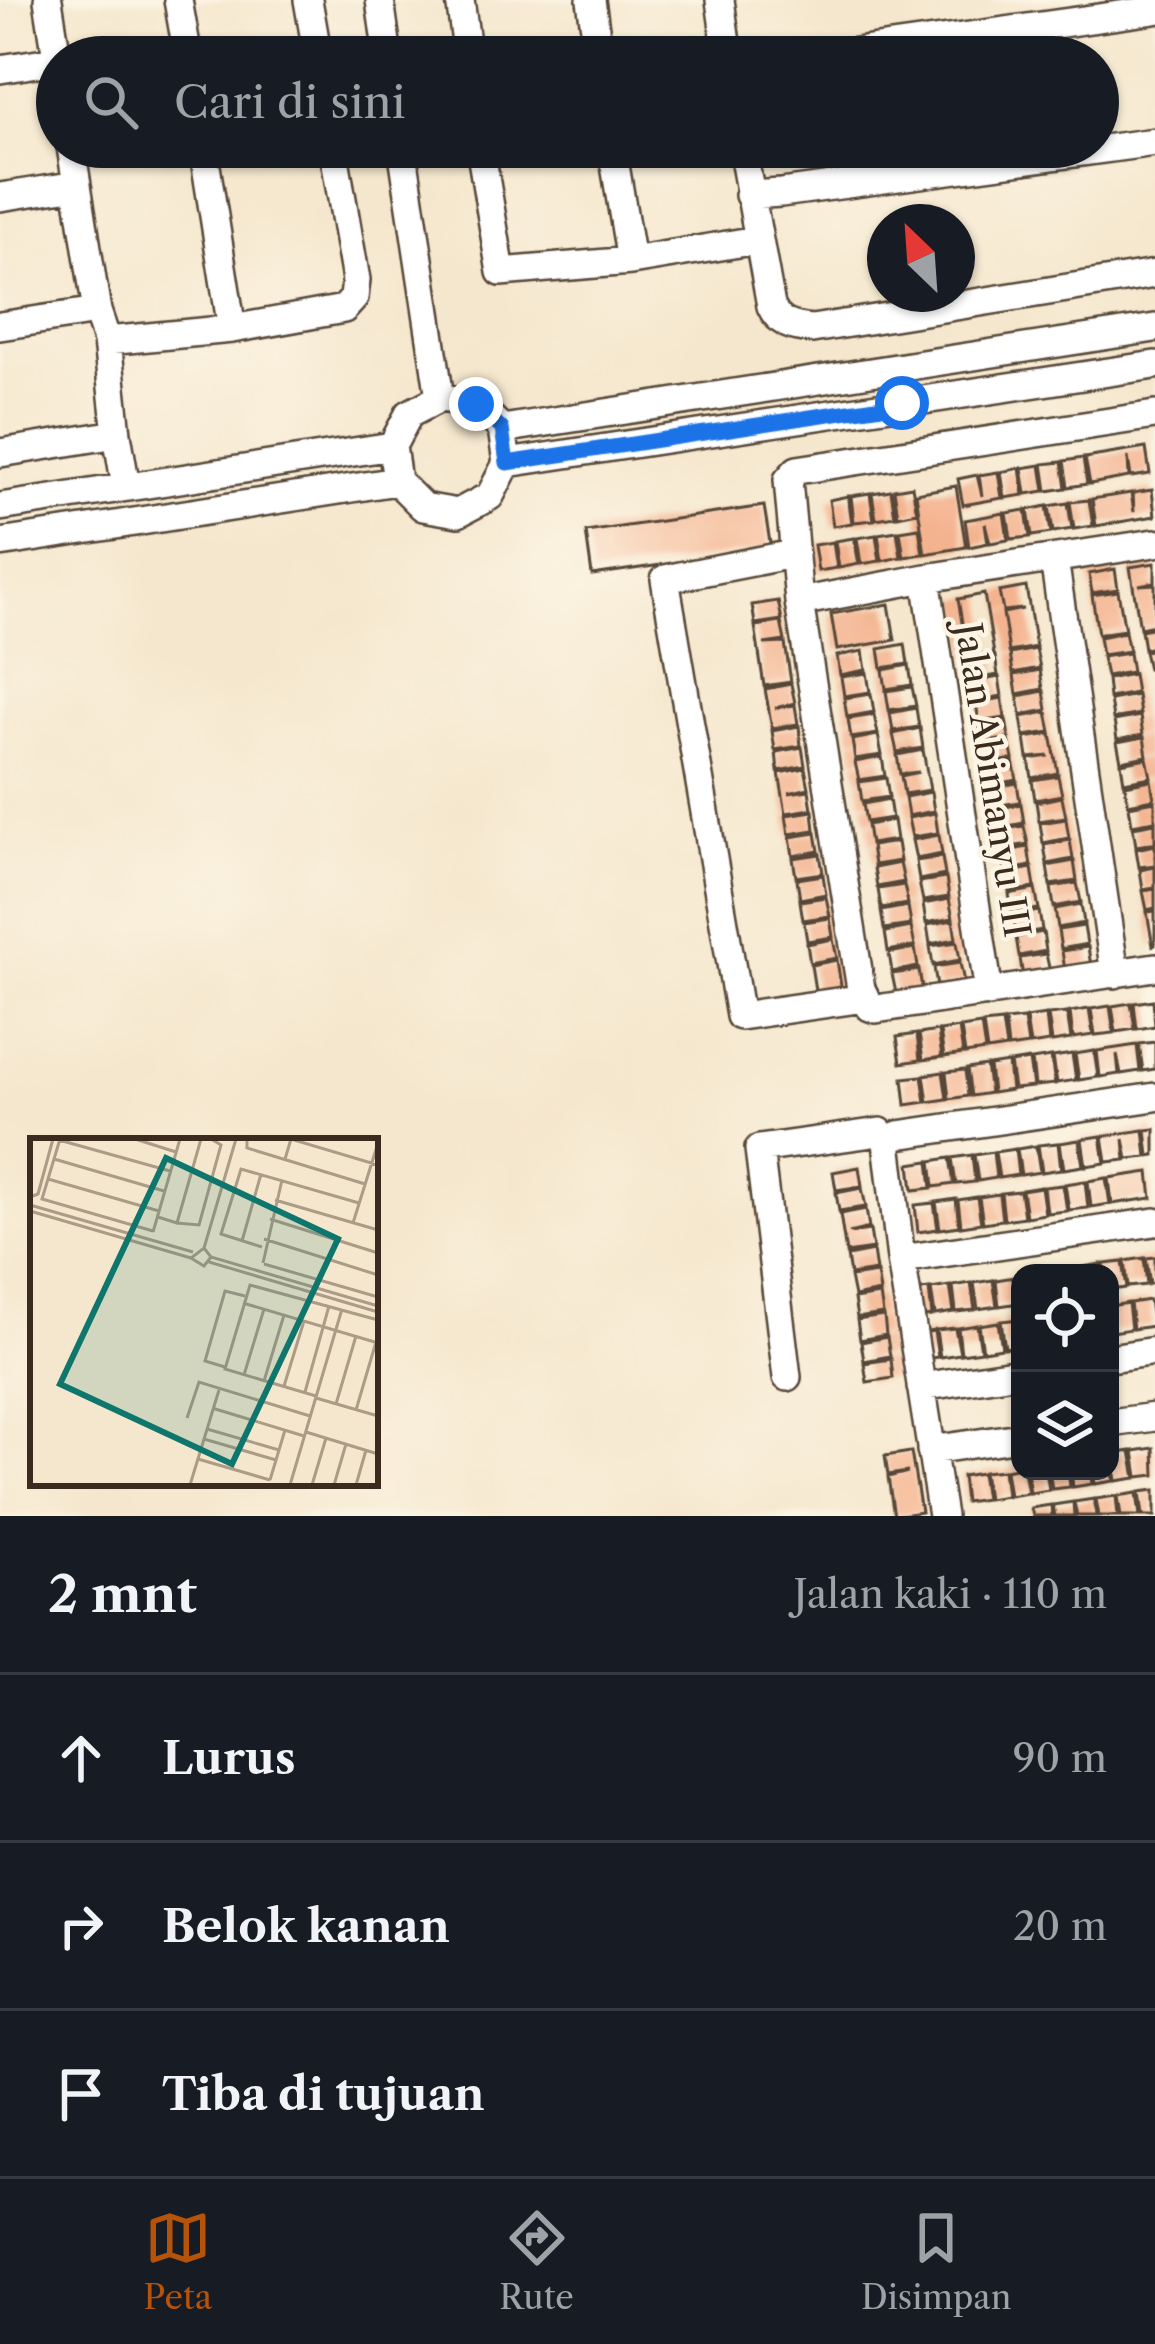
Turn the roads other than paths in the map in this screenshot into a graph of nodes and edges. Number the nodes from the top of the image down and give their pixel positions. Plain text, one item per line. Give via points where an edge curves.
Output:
1 (48, 0) edge
2 (178, 0) edge
3 (308, 0) edge
4 (380, 0) edge
5 (460, 0) edge
6 (591, 0) edge
7 (720, 0) edge
8 (1155, 10) edge
9 (53, 36) edge
10 (184, 36) edge
11 (314, 36) edge
12 (385, 36) edge
13 (465, 36) edge
14 (596, 36) edge
15 (725, 36) edge
16 (970, 36) edge
17 (36, 63) edge
18 (0, 69) edge
19 (1155, 142) edge
20 (1119, 147) edge
21 (74, 168) edge
22 (206, 168) edge
23 (337, 168) edge
24 (405, 168) edge
25 (484, 168) edge
26 (616, 168) edge
27 (745, 168) edge
28 (956, 168) edge
29 (77, 185) junction
30 (749, 195) junction
31 (0, 197) edge
32 (758, 240) junction
33 (631, 261) junction
34 (1155, 274) edge
35 (1100, 282) junction
36 (97, 311) junction
37 (0, 326) edge
38 (232, 328) junction
39 (812, 328) junction
40 (1155, 328) edge
41 (1107, 335) junction
42 (107, 341) junction
43 (1154, 371) edge
44 (818, 380) junction
45 (440, 398) junction
46 (902, 403) junction
47 (1155, 415) edge
48 (502, 429) junction
49 (117, 434) junction
50 (392, 446) junction
51 (0, 453) edge
52 (904, 455) junction
53 (507, 463) junction
54 (398, 481) junction
55 (126, 488) junction
56 (0, 507) edge
57 (0, 543) edge
58 (1155, 543) edge
59 (794, 554) junction
60 (1054, 559) junction
61 (926, 578) junction
62 (799, 602) junction
63 (1155, 967) edge
64 (1115, 974) junction
65 (989, 993) junction
66 (865, 998) junction
67 (1155, 1097) edge
68 (887, 1142) junction
69 (1155, 1222) edge
70 (901, 1259) junction
71 (1155, 1351) edge
72 (1119, 1357) edge
73 (1011, 1373) edge
74 (788, 1376) dead end
75 (921, 1387) junction
76 (1155, 1417) edge
77 (1119, 1423) edge
78 (1011, 1438) edge
79 (931, 1450) junction
80 (941, 1516) edge

1 - 9 street
2 - 10 street
3 - 11 street
4 - 12 street
5 - 13 street
6 - 14 street
7 - 15 street
8 - 16 street
17 - 18 street
19 - 20 street
21 - 29 street
22 - 38 street
23 - 38 street via 354,298 344,309
24 - 45 street
25 - 33 street via 501,272
26 - 33 street
27 - 30 street
28 - 30 street
29 - 31 street
29 - 36 street
30 - 32 street
32 - 33 street
32 - 39 street via 778,320
34 - 35 street
35 - 39 street
35 - 41 street
36 - 37 street
36 - 42 street
38 - 42 street
39 - 44 street
40 - 41 street
41 - 44 street
42 - 49 street
43 - 46 street
44 - 48 street
45 - 48 street via 476,404
45 - 50 street via 409,414
46 - 52 street
46 - 53 street
47 - 52 street
48 - 53 street
49 - 51 street
49 - 55 street
50 - 54 street
50 - 55 street
52 - 59 street via 791,474
53 - 54 street via 490,496 458,512 423,507
54 - 57 street
55 - 56 street
58 - 60 street
59 - 62 street
59 - 66 street via 665,579 740,1016
60 - 61 street
60 - 64 street
61 - 62 street
61 - 65 street, Jalan Abimanyu III
62 - 66 street
63 - 64 street
64 - 65 street
65 - 66 street via 876,1009
67 - 68 street
68 - 70 street
68 - 74 street via 880,1132 758,1149
69 - 70 street
70 - 75 street
71 - 72 street
73 - 75 street
75 - 79 street
76 - 77 street
78 - 79 street
79 - 80 street

